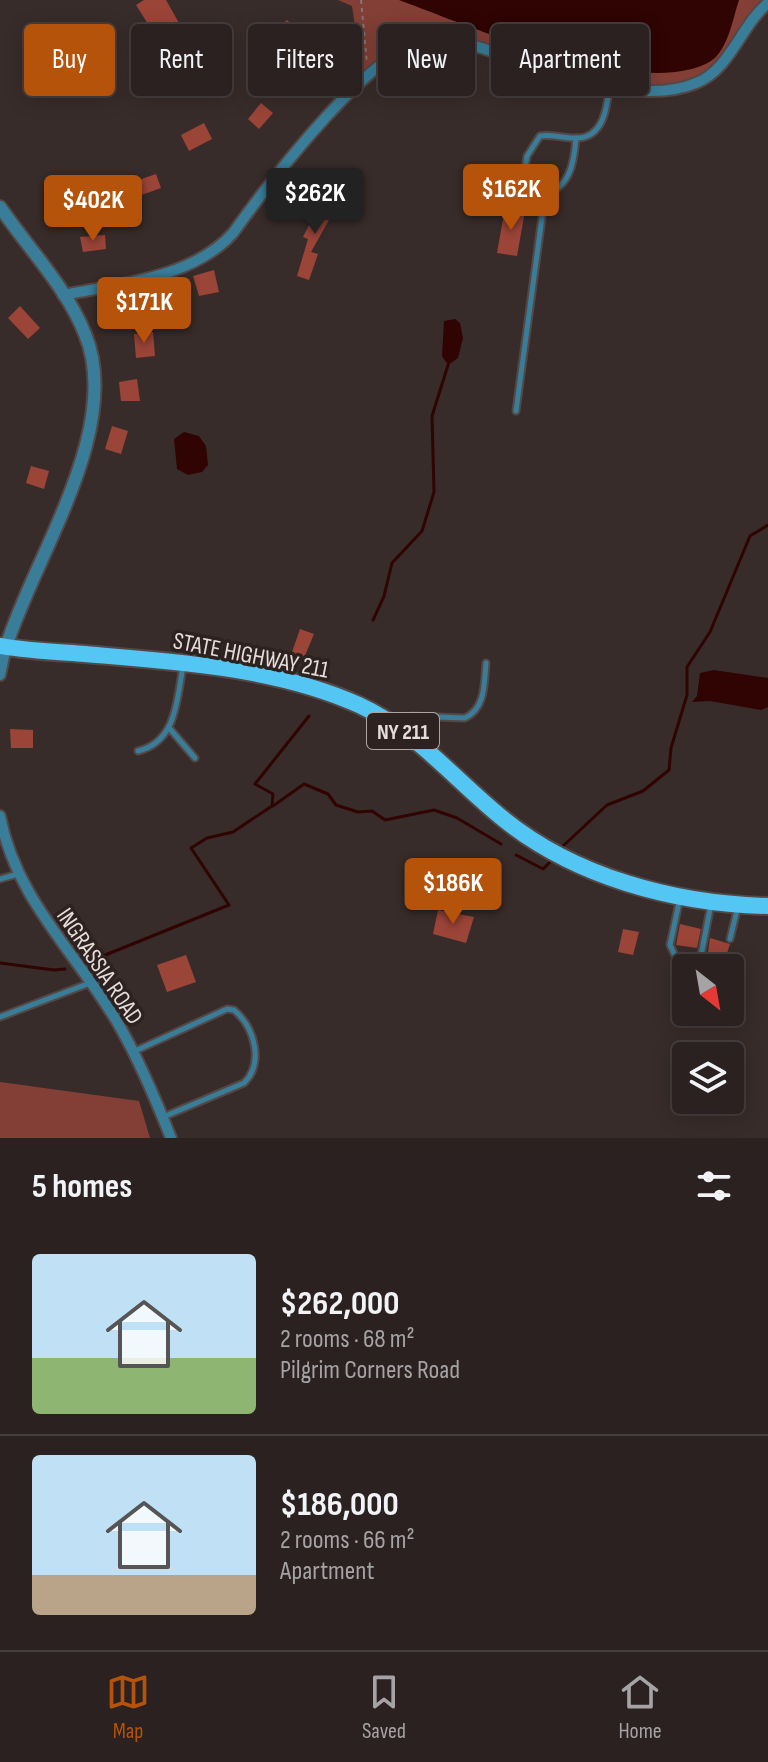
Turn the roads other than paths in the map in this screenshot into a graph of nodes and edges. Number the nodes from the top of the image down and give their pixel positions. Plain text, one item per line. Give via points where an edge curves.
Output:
1 (768, 3) edge
2 (491, 53) edge
3 (649, 91) edge
4 (608, 96) edge
5 (576, 138) junction
6 (540, 197) junction
7 (0, 207) edge
8 (63, 295) junction
9 (516, 411) dead end
10 (3, 647) edge
11 (486, 663) dead end
12 (184, 665) junction
13 (0, 675) edge
14 (389, 722) junction
15 (170, 729) junction
16 (138, 751) dead end
17 (195, 758) dead end
18 (0, 816) edge
19 (18, 874) junction
20 (0, 879) edge
21 (680, 895) junction
22 (711, 903) junction
23 (738, 905) junction
24 (768, 906) edge
25 (730, 939) dead end
26 (90, 983) junction
27 (0, 1017) edge
28 (132, 1052) junction
29 (162, 1117) junction
30 (171, 1138) edge

1 - 3 street via 720,66 699,82
2 - 8 street via 434,39 401,48 333,109 215,249 166,272
4 - 5 lane via 600,126
5 - 6 lane via 571,174
5 - 6 lane via 540,136 532,146 525,168
6 - 9 lane via 543,210
7 - 8 street
8 - 10 street via 86,335 93,360 90,435
10 - 12 main road, STATE HIGHWAY 211 / NY 211
10 - 13 street
11 - 14 lane via 481,703 472,715 411,716
12 - 14 main road, STATE HIGHWAY 211 / NY 211 via 321,690
12 - 15 lane
14 - 21 main road, STATE HIGHWAY 211 / NY 211 via 540,845 635,885
15 - 16 lane via 148,749
15 - 17 lane
18 - 19 street, INGRASSIA ROAD
19 - 20 lane
19 - 26 street, INGRASSIA ROAD
21 - 22 main road, STATE HIGHWAY 211 / NY 211
21 - 22 lane via 670,945 677,960 700,961
22 - 23 main road, STATE HIGHWAY 211 / NY 211
23 - 24 main road, STATE HIGHWAY 211 / NY 211
23 - 25 lane
26 - 27 lane
26 - 28 street, INGRASSIA ROAD
28 - 29 street, INGRASSIA ROAD
28 - 29 lane via 227,1009 245,1023 256,1062 244,1083
29 - 30 street, INGRASSIA ROAD

